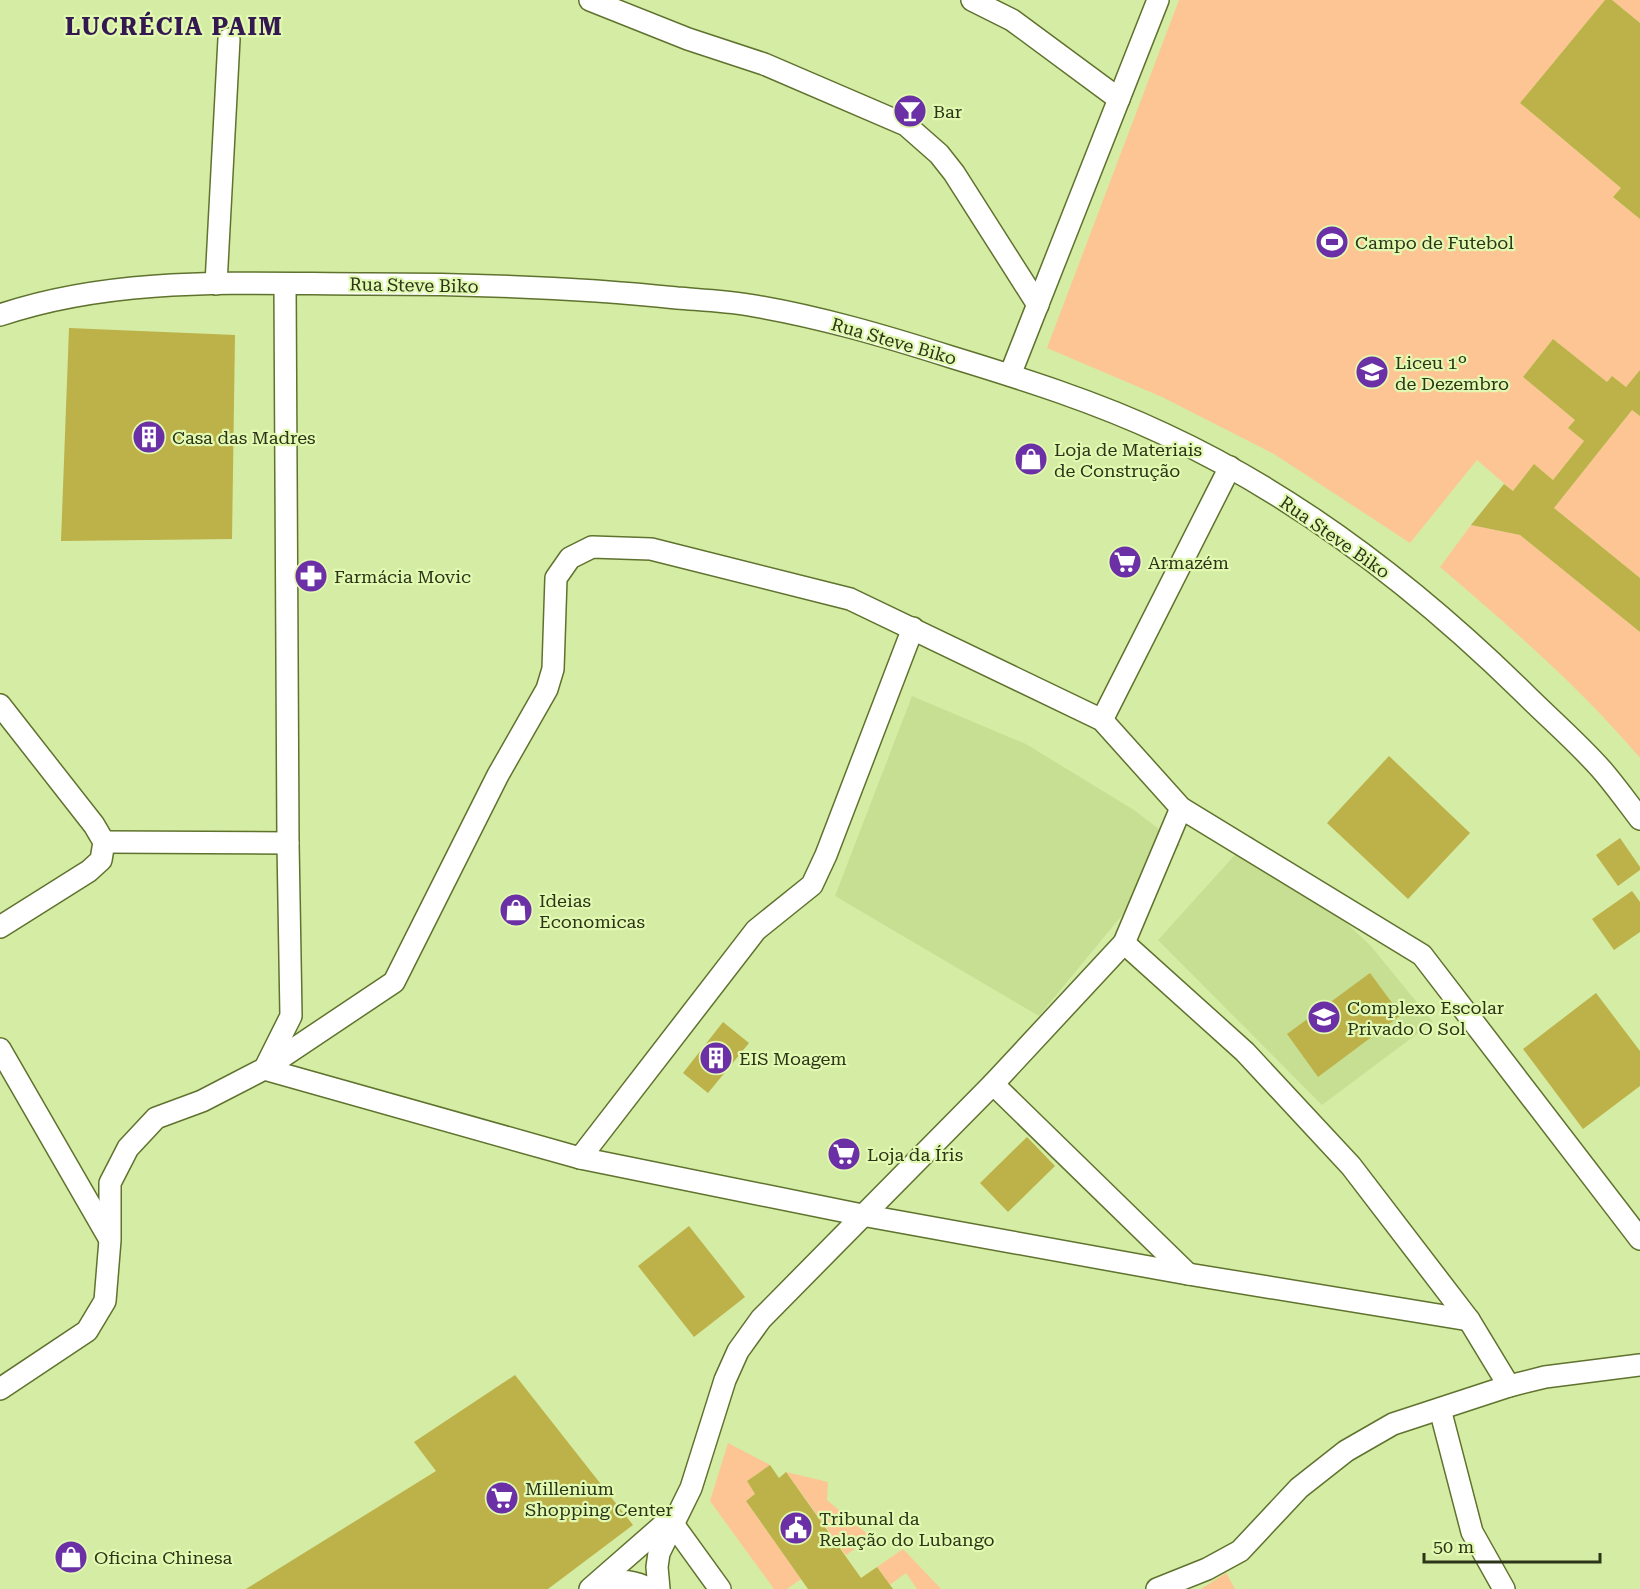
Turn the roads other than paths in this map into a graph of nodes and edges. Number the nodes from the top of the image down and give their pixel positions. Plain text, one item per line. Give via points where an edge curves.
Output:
1 (590, 0) edge
2 (972, 0) edge
3 (1158, 0) edge
4 (229, 39) dead end
5 (1119, 99) junction
6 (216, 284) junction
7 (285, 284) junction
8 (1038, 305) junction
9 (0, 315) edge
10 (1011, 375) junction
11 (1230, 467) junction
12 (913, 628) junction
13 (0, 705) edge
14 (1102, 720) junction
15 (1181, 808) junction
16 (1640, 819) edge
17 (104, 842) junction
18 (288, 843) junction
19 (0, 927) edge
20 (1124, 943) junction
21 (0, 1049) edge
22 (264, 1069) junction
23 (993, 1084) junction
24 (580, 1158) junction
25 (862, 1215) junction
26 (1640, 1239) edge
27 (110, 1240) junction
28 (1188, 1274) junction
29 (1469, 1320) junction
30 (1640, 1365) edge
31 (1509, 1386) junction
32 (0, 1389) edge
33 (1440, 1409) junction
34 (676, 1517) junction
35 (590, 1589) edge
36 (598, 1589) edge
37 (643, 1589) edge
38 (659, 1589) edge
39 (720, 1589) edge
40 (1157, 1589) edge
41 (1504, 1589) edge

1 - 8 street via 764,64 906,125 954,173
2 - 5 street via 1012,20
3 - 5 street
4 - 6 street
5 - 8 street
6 - 7 street, Rua Steve Biko
6 - 9 street, Rua Steve Biko via 83,293
7 - 10 street, Rua Steve Biko via 548,287 749,305 876,333
7 - 18 street
8 - 10 street
10 - 11 street, Rua Steve Biko via 1105,408
11 - 14 street
11 - 16 street, Rua Steve Biko via 1389,573 1486,656 1600,768
12 - 14 street
12 - 22 street via 850,599 651,549 592,547 570,558 556,578 553,669 547,688 498,775 394,982
12 - 24 street via 812,885 756,930
13 - 17 street
14 - 15 street
15 - 20 street
15 - 26 street via 1422,956
17 - 18 street
17 - 19 street via 101,860 88,871
18 - 22 street via 291,1016
20 - 23 street
20 - 29 street via 1245,1052 1343,1157
21 - 27 street
22 - 24 street
22 - 27 street via 202,1101 156,1118 128,1148 110,1183
23 - 25 street
23 - 28 street
24 - 25 street
25 - 28 street
25 - 34 street via 761,1319 738,1351 691,1488
27 - 32 street via 105,1302 87,1331
28 - 29 street
29 - 31 street
30 - 31 street via 1545,1377
31 - 33 street
33 - 40 street via 1393,1425 1346,1451 1299,1488 1240,1551
33 - 41 street via 1472,1532
34 - 35 street
34 - 38 street via 658,1553
34 - 39 street
36 - 37 street via 627,1583

